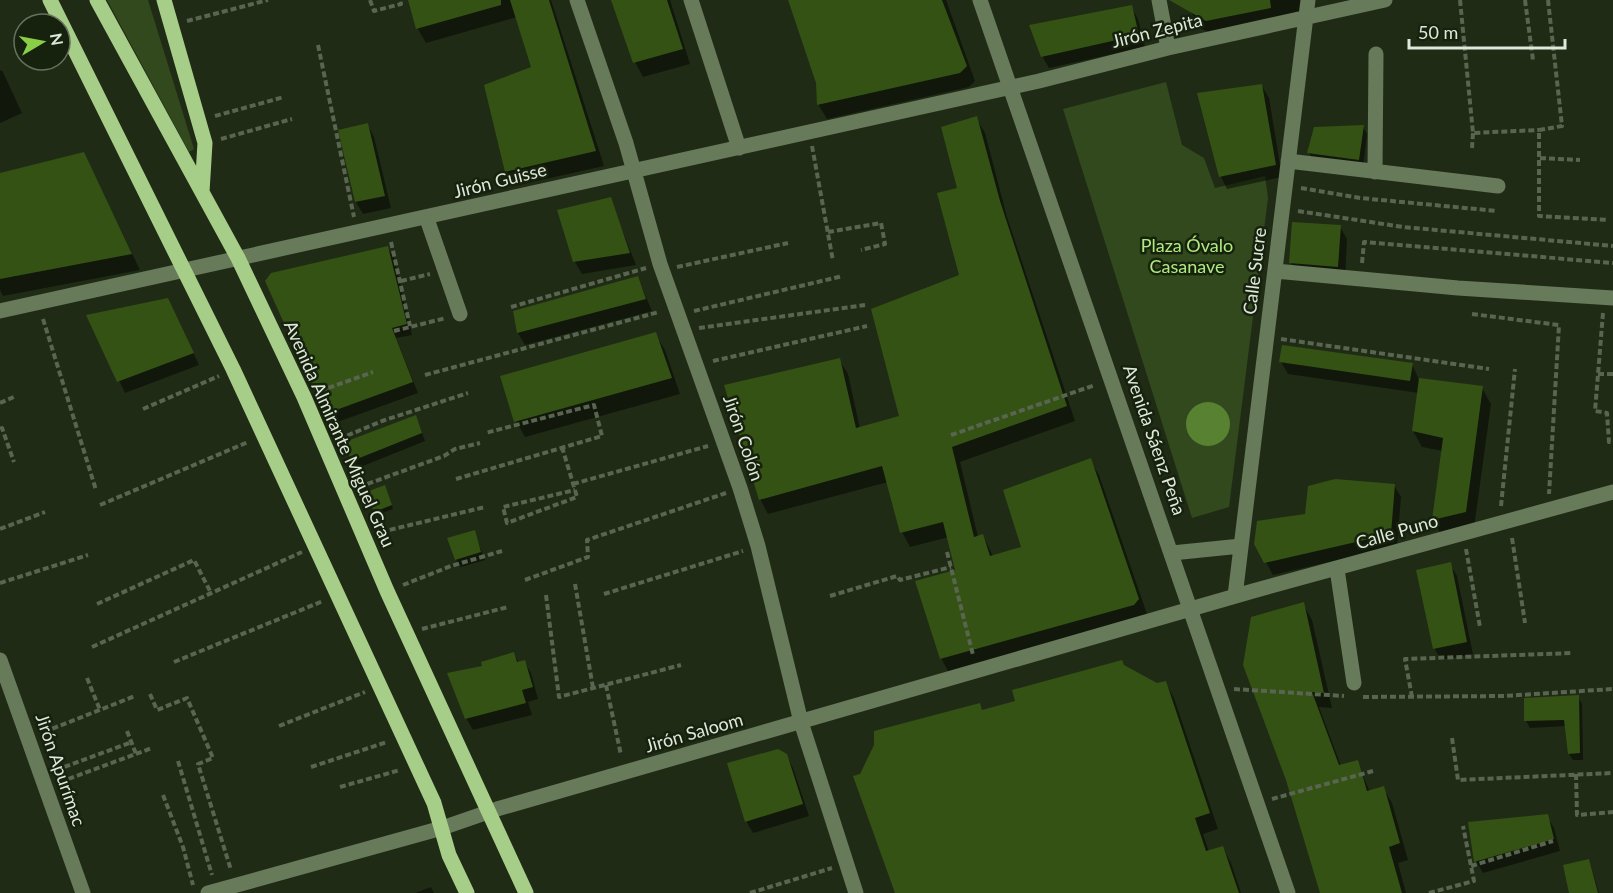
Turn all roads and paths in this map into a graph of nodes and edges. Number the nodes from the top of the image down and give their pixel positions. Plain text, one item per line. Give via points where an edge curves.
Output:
1 (50, 0) edge
2 (97, 0) edge
3 (165, 0) edge
4 (268, 0) edge
5 (370, 0) edge
6 (400, 0) edge
7 (577, 0) edge
8 (691, 0) edge
9 (980, 0) edge
10 (1159, 0) edge
11 (1308, 0) edge
12 (1385, 0) edge
13 (1460, 0) edge
14 (1525, 0) edge
15 (1548, 0) edge
16 (1306, 17) junction
17 (172, 25) junction
18 (318, 45) dead end
19 (1168, 48) junction
20 (1376, 54) dead end
21 (1533, 60) dead end
22 (1010, 88) junction
23 (284, 97) dead end
24 (292, 119) dead end
25 (199, 120) junction
26 (1539, 130) junction
27 (809, 132) junction
28 (1473, 134) junction
29 (205, 143) junction
30 (739, 148) junction
31 (1472, 148) dead end
32 (1540, 158) junction
33 (1580, 160) dead end
34 (1288, 161) junction
35 (633, 169) junction
36 (1375, 172) junction
37 (1285, 186) junction
38 (1498, 186) dead end
39 (202, 192) junction
40 (1282, 208) junction
41 (1497, 211) dead end
42 (427, 219) junction
43 (1608, 220) dead end
44 (387, 226) junction
45 (828, 232) junction
46 (358, 233) junction
47 (788, 243) dead end
48 (1613, 246) edge
49 (861, 250) dead end
50 (238, 258) junction
51 (832, 261) dead end
52 (1613, 263) edge
53 (662, 267) junction
54 (183, 269) junction
55 (1275, 271) junction
56 (430, 274) dead end
57 (843, 276) dead end
58 (1361, 279) junction
59 (401, 280) junction
60 (1609, 298) edge
61 (33, 303) junction
62 (865, 305) dead end
63 (511, 308) dead end
64 (0, 310) edge
65 (677, 311) junction
66 (1472, 314) dead end
67 (453, 316) joint
68 (410, 326) junction
69 (867, 326) dead end
70 (684, 330) junction
71 (394, 331) dead end
72 (1267, 337) junction
73 (696, 364) junction
74 (233, 369) junction
75 (1488, 369) dead end
76 (1515, 369) dead end
77 (373, 372) dead end
78 (1598, 374) junction
79 (1613, 374) edge
80 (425, 375) dead end
81 (1113, 379) junction
82 (468, 393) dead end
83 (16, 396) dead end
84 (304, 397) junction
85 (0, 403) edge
86 (142, 409) dead end
87 (0, 429) edge
88 (485, 432) dead end
89 (264, 435) junction
90 (951, 435) dead end
91 (724, 441) junction
92 (1613, 442) edge
93 (480, 443) dead end
94 (324, 445) junction
95 (562, 447) junction
96 (14, 462) dead end
97 (456, 479) dead end
98 (573, 484) junction
99 (740, 488) junction
100 (96, 490) dead end
101 (575, 490) junction
102 (344, 492) junction
103 (1613, 492) edge
104 (100, 505) dead end
105 (485, 507) dead end
106 (1548, 510) junction
107 (45, 512) dead end
108 (1505, 522) junction
109 (0, 529) edge
110 (1463, 534) junction
111 (365, 536) junction
112 (758, 546) junction
113 (1241, 546) junction
114 (314, 547) junction
115 (502, 551) dead end
116 (947, 552) dead end
117 (1172, 553) junction
118 (88, 555) dead end
119 (951, 567) junction
120 (1337, 569) junction
121 (525, 580) dead end
122 (0, 583) edge
123 (575, 584) dead end
124 (387, 591) junction
125 (210, 593) junction
126 (603, 594) dead end
127 (336, 595) junction
128 (546, 595) dead end
129 (830, 596) dead end
130 (1235, 596) junction
131 (97, 604) dead end
132 (508, 607) dead end
133 (1192, 610) junction
134 (1525, 623) dead end
135 (1480, 627) dead end
136 (406, 633) junction
137 (92, 647) dead end
138 (1573, 653) dead end
139 (0, 660) edge
140 (174, 662) dead end
141 (681, 665) dead end
142 (977, 672) junction
143 (87, 678) dead end
144 (606, 685) junction
145 (379, 686) junction
146 (593, 688) junction
147 (1218, 688) junction
148 (1613, 689) edge
149 (1356, 690) joint
150 (150, 693) dead end
151 (135, 696) dead end
152 (1346, 696) dead end
153 (1412, 697) junction
154 (100, 710) junction
155 (801, 722) junction
156 (279, 726) dead end
157 (127, 731) dead end
158 (403, 737) junction
159 (28, 738) junction
160 (1452, 738) dead end
161 (132, 742) junction
162 (152, 748) dead end
163 (136, 754) junction
164 (178, 761) dead end
165 (417, 766) junction
166 (311, 767) dead end
167 (1373, 771) dead end
168 (625, 773) junction
169 (1613, 773) edge
170 (1576, 774) junction
171 (43, 781) junction
172 (340, 787) dead end
173 (163, 795) dead end
174 (1258, 803) junction
175 (489, 812) junction
176 (1613, 812) edge
177 (1462, 826) dead end
178 (442, 828) junction
179 (1553, 841) dead end
180 (847, 864) junction
181 (1471, 866) junction
182 (235, 885) junction
183 (212, 892) edge
184 (82, 893) edge
185 (195, 893) edge
186 (467, 893) edge
187 (526, 893) edge
188 (750, 893) edge
189 (856, 893) edge
190 (1288, 893) edge
191 (1429, 893) edge

1 - 54 main road
2 - 39 main road, Avenida Almirante Miguel Grau
3 - 17 main road
4 - 17 path
5 - 6 path via 374,11 401,4
7 - 35 street, Jirón Colón
8 - 30 street
9 - 22 street, Avenida Sáenz Peña
10 - 19 street
11 - 16 street, Calle Sucre
12 - 16 street, Jirón Zepita
13 - 28 path
14 - 21 path
15 - 26 path via 1562,126
16 - 19 street, Jirón Zepita
16 - 34 street, Calle Sucre
17 - 25 main road
18 - 46 path
19 - 22 street, Jirón Zepita
20 - 36 street
22 - 27 street, Jirón Guisse
22 - 81 street, Avenida Sáenz Peña
23 - 25 path
24 - 29 path
25 - 29 main road
26 - 28 path
26 - 32 path
27 - 30 street, Jirón Guisse
27 - 45 path
28 - 31 path
29 - 39 main road
30 - 35 street, Jirón Guisse
32 - 33 path
32 - 43 path via 1539,216
34 - 36 street
34 - 37 street, Calle Sucre
35 - 42 street, Jirón Guisse
35 - 53 street, Jirón Colón
36 - 38 street
37 - 40 street, Calle Sucre
37 - 41 path via 1360,198
39 - 50 main road, Avenida Almirante Miguel Grau
40 - 48 path via 1403,227
40 - 55 street, Calle Sucre
42 - 44 street, Jirón Guisse
42 - 67 street
44 - 46 street, Jirón Guisse
44 - 59 path
45 - 49 path via 881,223 885,244
45 - 51 path
46 - 50 street, Jirón Guisse
47 - 53 path
50 - 54 street, Jirón Guisse
50 - 84 main road, Avenida Almirante Miguel Grau
52 - 58 path via 1364,242
53 - 63 path
53 - 65 street, Jirón Colón
54 - 61 street, Jirón Guisse
54 - 74 main road
55 - 58 street
55 - 72 street, Calle Sucre
56 - 59 path
57 - 65 path
58 - 60 street
59 - 68 path
60 - 78 path
61 - 64 street, Jirón Guisse
61 - 100 path via 45,323
62 - 70 path
65 - 70 street, Jirón Colón
65 - 80 path
66 - 106 path via 1559,325
67 - 68 path
68 - 71 path
69 - 73 path
70 - 73 street, Jirón Colón
72 - 75 path
72 - 113 street, Calle Sucre
73 - 91 street, Jirón Colón
74 - 86 path
74 - 89 main road
76 - 108 path
77 - 84 path
78 - 79 path
78 - 92 path via 1595,411 1607,413 1609,442
81 - 90 path
81 - 117 street, Avenida Sáenz Peña
82 - 94 path
83 - 85 path
84 - 94 main road, Avenida Almirante Miguel Grau
87 - 96 path
88 - 95 path via 594,405 602,436
89 - 104 path
89 - 114 main road
91 - 98 path
91 - 99 street, Jirón Colón
93 - 102 path
94 - 102 main road, Avenida Almirante Miguel Grau
95 - 97 path
95 - 98 path
98 - 101 path
99 - 112 street, Jirón Colón
99 - 121 path via 587,540 588,557
101 - 101 path via 577,497 507,523 503,507
102 - 111 main road, Avenida Almirante Miguel Grau
103 - 106 street, Calle Puno
105 - 111 path
106 - 108 street, Calle Puno
107 - 109 path
108 - 110 street, Calle Puno
108 - 134 path
110 - 120 street, Calle Puno
110 - 135 path
111 - 124 main road, Avenida Almirante Miguel Grau
112 - 126 path
112 - 155 street, Jirón Colón
113 - 117 street
113 - 130 street, Calle Sucre
114 - 125 path
114 - 127 main road
115 - 124 path
116 - 119 path
117 - 133 street, Avenida Sáenz Peña
118 - 122 path
119 - 129 path via 900,580 897,576
119 - 142 path
120 - 130 street, Calle Puno
120 - 149 street
123 - 146 path
124 - 136 main road, Avenida Almirante Miguel Grau
125 - 131 path via 194,560
125 - 137 path
127 - 140 path
127 - 145 main road
128 - 146 path via 559,697
130 - 133 street, Calle Puno
132 - 136 path
133 - 142 street, Jirón Saloom
133 - 147 street, Avenida Sáenz Peña
136 - 175 main road, Avenida Almirante Miguel Grau
138 - 153 path via 1405,659
139 - 159 street, Jirón Apurímac
141 - 144 path
142 - 155 street, Jirón Saloom
143 - 154 path
144 - 146 path
144 - 168 path
145 - 156 path
145 - 158 main road
147 - 152 path
147 - 174 street, Avenida Sáenz Peña
148 - 153 path
149 - 153 path
150 - 182 path via 157,710 188,698 213,758 198,764
151 - 154 path
154 - 159 path
155 - 168 street, Jirón Saloom
155 - 180 street, Jirón Colón
157 - 161 path
158 - 165 main road
158 - 166 path
159 - 171 street, Jirón Apurímac
160 - 170 path via 1458,780
161 - 163 path
161 - 171 path
162 - 163 path
163 - 171 path
164 - 183 path via 200,826
165 - 172 path
165 - 178 main road
167 - 174 path
168 - 175 street, Jirón Saloom
169 - 170 path
170 - 176 path via 1577,815
171 - 184 street, Jirón Apurímac
173 - 185 path
174 - 190 street, Avenida Sáenz Peña
175 - 178 street, Jirón Saloom
175 - 187 main road, Avenida Almirante Miguel Grau
177 - 181 path
178 - 182 street, Jirón Saloom
178 - 186 main road via 449,855
179 - 181 path
180 - 188 path
180 - 189 street, Jirón Colón
181 - 191 path via 1474,881
182 - 183 street, Jirón Saloom

